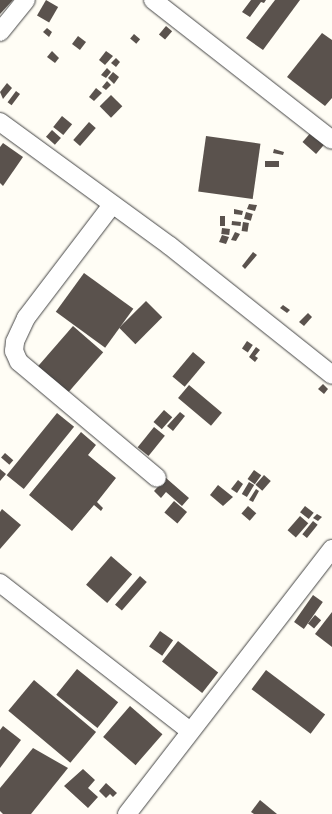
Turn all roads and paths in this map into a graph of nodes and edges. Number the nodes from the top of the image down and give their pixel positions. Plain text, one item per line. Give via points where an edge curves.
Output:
1 (26, 0) edge
2 (153, 0) edge
3 (0, 32) edge
4 (0, 122) edge
5 (332, 140) edge
6 (112, 205) junction
7 (332, 375) edge
8 (157, 478) dead end
9 (332, 549) edge
10 (0, 583) edge
11 (190, 731) junction
12 (127, 814) edge

1 - 3 street
2 - 5 street
4 - 6 street
6 - 7 street via 170,246
6 - 8 street via 26,318 15,342 14,351 18,362
9 - 11 street
10 - 11 street
11 - 12 street

